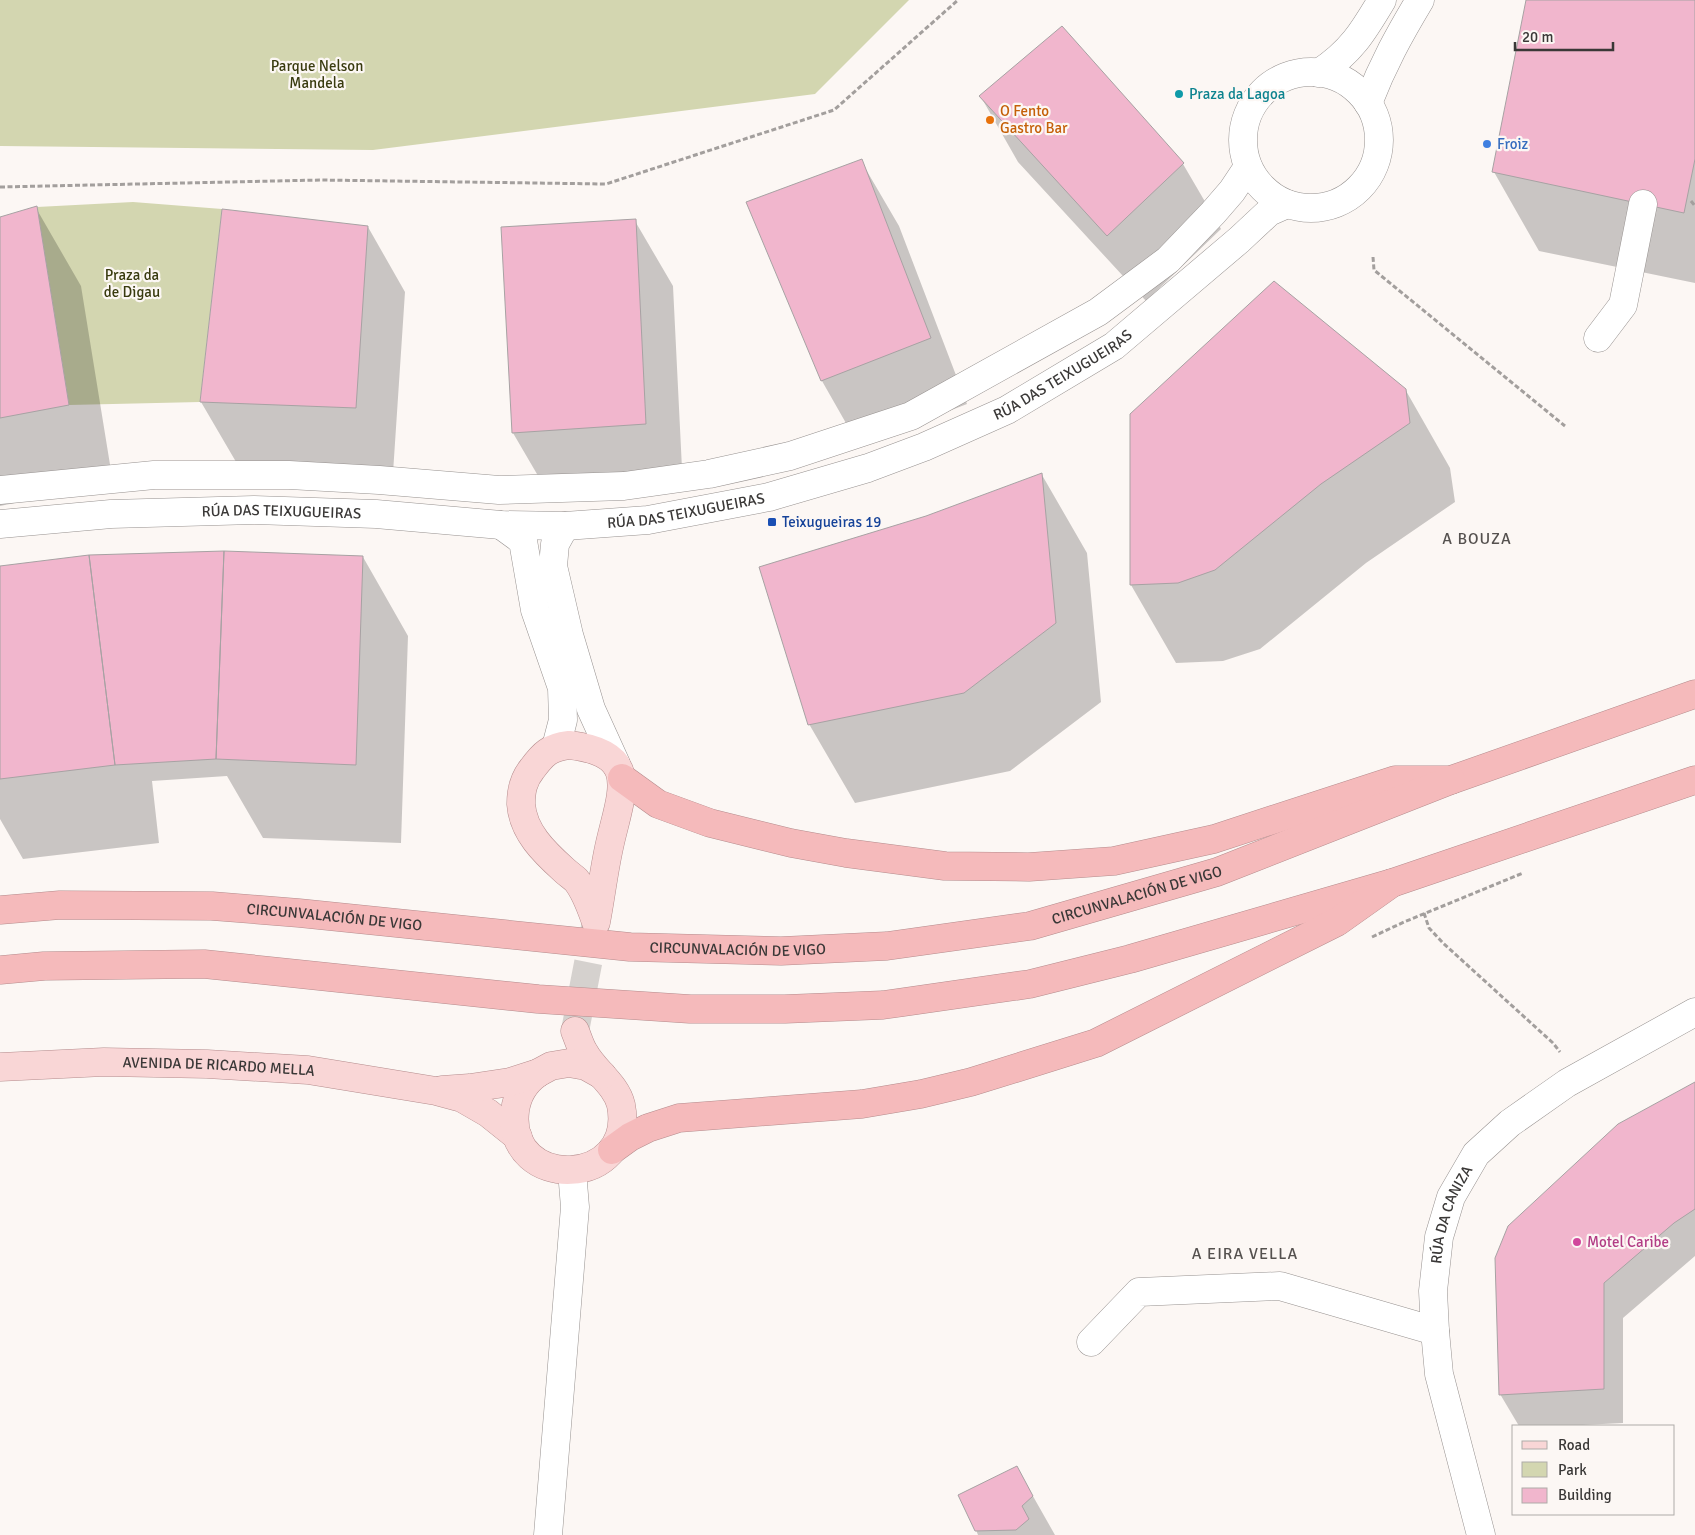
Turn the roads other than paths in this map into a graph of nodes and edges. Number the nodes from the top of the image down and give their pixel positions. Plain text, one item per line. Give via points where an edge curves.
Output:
1 (1382, 0) edge
2 (1420, 0) edge
3 (1319, 73) junction
4 (1368, 103) junction
5 (1248, 167) junction
6 (1287, 204) junction
7 (1643, 204) dead end
8 (1598, 338) dead end
9 (0, 490) edge
10 (0, 524) edge
11 (501, 525) junction
12 (565, 526) junction
13 (1695, 694) edge
14 (556, 746) junction
15 (619, 771) junction
16 (1451, 780) junction
17 (1695, 780) edge
18 (1392, 883) junction
19 (0, 910) edge
20 (0, 970) edge
21 (1695, 1012) edge
22 (0, 1067) edge
23 (544, 1070) junction
24 (436, 1091) junction
25 (518, 1137) junction
26 (612, 1150) junction
27 (572, 1171) junction
28 (1435, 1331) junction
29 (1091, 1342) dead end
30 (548, 1535) edge
31 (1481, 1535) edge

1 - 3 street via 1354,43 1338,61
2 - 4 street via 1394,43
3 - 4 street via 1338,78 1355,88
3 - 5 street via 1296,74 1273,83 1256,100 1245,121 1243,144
4 - 6 street via 1379,134 1378,151 1372,170 1361,186 1346,199 1328,206 1307,208
5 - 6 street via 1271,196
5 - 9 street via 1214,213 1168,260 1098,312 910,416 790,456 709,474 624,486 499,490 288,476 154,475
6 - 12 street, RÚA DAS TEIXUGUEIRAS via 1269,212 1114,346 1007,410 940,440 868,468 769,497 648,520
7 - 8 street via 1623,305
10 - 11 street, RÚA DAS TEIXUGUEIRAS via 111,514 254,510 376,514
11 - 12 street, RÚA DAS TEIXUGUEIRAS
11 - 14 street via 523,541 535,610 562,688 563,720
12 - 15 street via 555,544 553,566 591,709
13 - 16 highway, CIRCUNVALACIÓN DE VIGO
14 - 15 main road via 586,747 603,753
14 - 15 main road via 542,756 520,790 522,811 527,829 576,880 596,922 622,792
15 - 16 highway via 658,804 710,823 791,843 945,866 1029,867 1114,861 1214,839 1395,780
16 - 19 highway, CIRCUNVALACIÓN DE VIGO via 1217,872 1030,926 887,946 792,951 630,947 212,906 60,905
17 - 18 highway
18 - 20 highway via 1130,959 1030,984 883,1004 690,1009 538,999 204,964 44,966
18 - 26 highway via 1337,922 1096,1043 921,1094 862,1104 679,1118 648,1128
21 - 28 street, RÚA DA CANIZA via 1567,1083 1510,1123 1476,1154 1450,1198 1439,1237 1433,1291
22 - 24 main road, AVENIDA DE RICARDO MELLA via 104,1062 216,1064 308,1070
23 - 24 main road via 510,1082
23 - 25 main road via 523,1087 516,1103 514,1120
23 - 26 main road via 567,1049 575,1031 584,1053 613,1088 620,1104 622,1121
24 - 25 main road via 462,1098 488,1113
25 - 27 main road via 526,1152 539,1163 555,1170
26 - 27 main road via 601,1161
27 - 30 street via 575,1206
28 - 29 street via 1280,1286 1139,1292
28 - 31 street, RÚA DA CANIZA via 1439,1374

